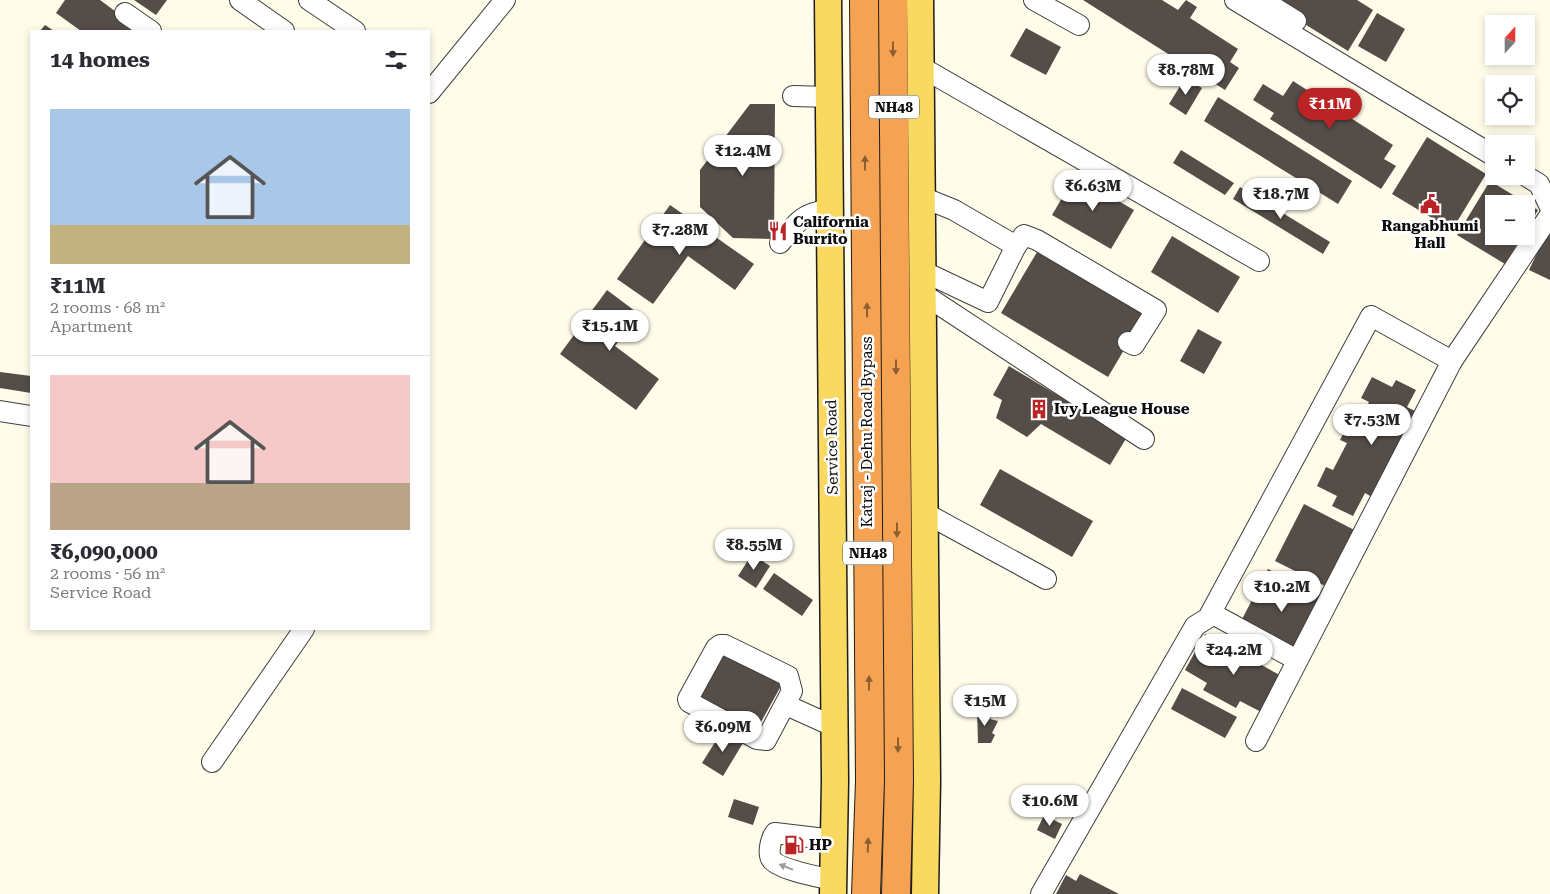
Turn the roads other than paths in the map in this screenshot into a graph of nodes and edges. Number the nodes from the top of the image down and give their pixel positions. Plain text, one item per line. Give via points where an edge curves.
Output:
1 (240, 0) edge
2 (309, 0) edge
3 (505, 0) edge
4 (828, 0) edge
5 (864, 0) edge
6 (893, 0) edge
7 (920, 0) edge
8 (1034, 0) edge
9 (1234, 0) edge
10 (1262, 0) edge
11 (125, 13) dead end
12 (1078, 25) dead end
13 (150, 30) edge
14 (283, 30) edge
15 (354, 30) edge
16 (921, 67) junction
17 (1381, 72) dead end
18 (431, 87) edge
19 (793, 96) dead end
20 (829, 97) junction
21 (1485, 151) edge
22 (1535, 182) edge
23 (922, 198) junction
24 (1550, 207) edge
25 (830, 209) junction
26 (1550, 216) edge
27 (780, 243) dead end
28 (1016, 246) junction
29 (1260, 261) dead end
30 (923, 287) junction
31 (1128, 342) dead end
32 (1452, 361) junction
33 (0, 411) edge
34 (30, 416) edge
35 (1144, 439) dead end
36 (925, 513) junction
37 (1046, 579) dead end
38 (1211, 613) junction
39 (303, 630) edge
40 (1297, 660) junction
41 (786, 705) junction
42 (835, 727) junction
43 (1256, 741) dead end
44 (212, 762) dead end
45 (834, 840) junction
46 (833, 887) edge
47 (866, 894) edge
48 (896, 894) edge
49 (925, 894) edge
50 (1040, 894) edge

1 - 14 street
2 - 15 street
3 - 18 street
4 - 20 main road, Service Road
47 -> 5 highway, Katraj - Dehu Road Bypass / NH48 via 870,781
6 -> 48 highway, Katraj - Dehu Road Bypass / NH48
7 - 16 main road
8 - 12 street
9 - 21 street
10 - 17 street
11 - 13 street
16 - 23 main road
16 - 29 street
19 - 20 street
20 - 25 main road, Service Road
22 - 24 street
23 - 28 street via 954,210
23 - 30 main road
25 - 27 street via 804,216
25 - 42 main road, Service Road
26 - 32 street
28 - 30 street via 988,302 933,276
28 - 31 street via 1024,235 1037,240 1156,310 1134,345
30 - 35 street
30 - 36 main road
32 - 38 street via 1371,316
32 - 40 street
33 - 34 street
36 - 37 street
36 - 49 main road
38 - 40 street
38 - 50 street via 1195,626
39 - 44 street
40 - 43 street
41 - 41 street via 792,691 788,676 725,645 716,648 688,699 762,740 766,740
41 - 42 street
42 - 45 main road, Service Road
45 - 46 main road, Service Road
46 -> 45 street via 782,866 770,855 775,833

